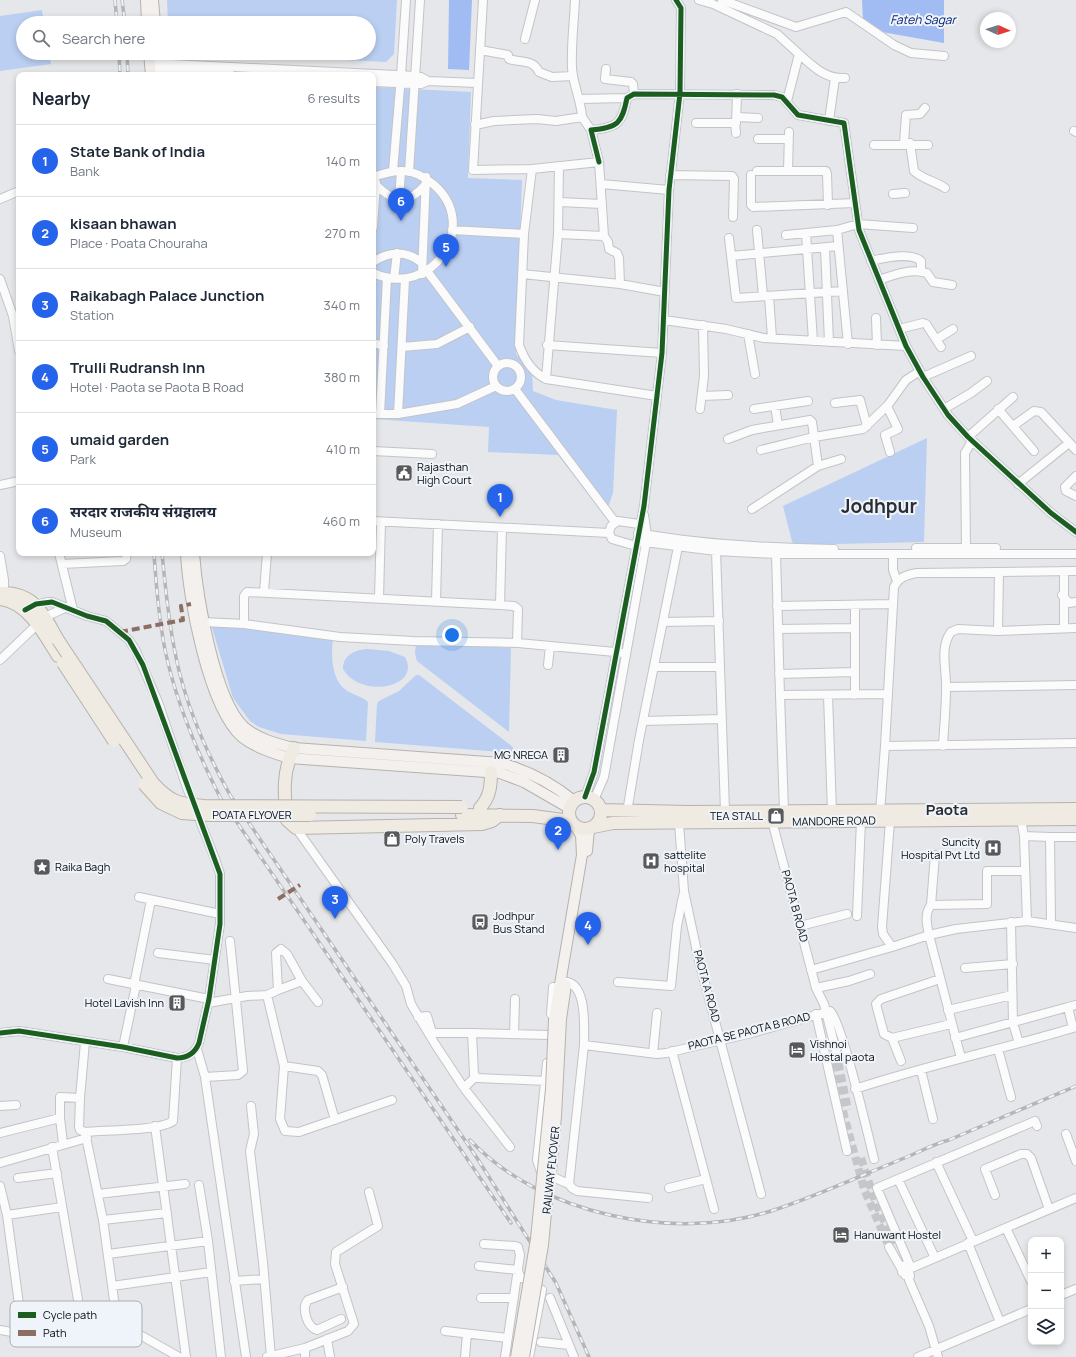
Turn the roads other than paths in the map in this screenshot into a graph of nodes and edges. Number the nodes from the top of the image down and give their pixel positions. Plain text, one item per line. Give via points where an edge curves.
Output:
1 (146, 0) edge
2 (153, 0) edge
3 (406, 0) edge
4 (420, 0) edge
5 (483, 0) edge
6 (535, 0) edge
7 (574, 0) edge
8 (676, 0) edge
9 (699, 0) edge
10 (722, 0) edge
11 (405, 11) junction
12 (419, 12) junction
13 (147, 16) edge
14 (154, 16) edge
15 (525, 38) dead end
16 (480, 50) junction
17 (799, 54) junction
18 (944, 56) dead end
19 (153, 67) edge
20 (606, 69) dead end
21 (202, 72) edge
22 (248, 72) edge
23 (573, 76) junction
24 (835, 78) junction
25 (845, 78) dead end
26 (376, 79) edge
27 (401, 80) junction
28 (415, 80) junction
29 (376, 82) edge
30 (477, 83) junction
31 (680, 93) junction
32 (737, 94) junction
33 (630, 96) junction
34 (579, 99) junction
35 (787, 101) junction
36 (925, 108) dead end
37 (582, 117) junction
38 (758, 118) dead end
39 (736, 120) junction
40 (828, 121) junction
41 (696, 123) dead end
42 (476, 125) junction
43 (591, 130) junction
44 (736, 133) dead end
45 (758, 139) dead end
46 (907, 143) junction
47 (874, 144) dead end
48 (928, 145) dead end
49 (599, 162) junction
50 (559, 166) junction
51 (532, 169) junction
52 (392, 171) junction
53 (405, 171) junction
54 (788, 171) junction
55 (670, 175) junction
56 (376, 179) edge
57 (376, 180) edge
58 (426, 182) junction
59 (601, 184) junction
60 (945, 188) dead end
61 (669, 190) junction
62 (16, 192) edge
63 (904, 193) dead end
64 (893, 194) dead end
65 (0, 199) edge
66 (399, 200) junction
67 (559, 202) junction
68 (855, 203) junction
69 (602, 204) junction
70 (828, 205) junction
71 (733, 217) dead end
72 (858, 224) junction
73 (913, 228) dead end
74 (452, 230) junction
75 (757, 230) dead end
76 (837, 230) junction
77 (806, 233) junction
78 (524, 234) junction
79 (558, 234) junction
80 (786, 235) dead end
81 (604, 236) junction
82 (730, 238) dead end
83 (838, 246) junction
84 (825, 248) junction
85 (808, 250) junction
86 (397, 253) junction
87 (759, 255) junction
88 (731, 256) junction
89 (376, 261) edge
90 (871, 261) junction
91 (422, 263) junction
92 (425, 272) junction
93 (921, 272) junction
94 (376, 274) edge
95 (522, 274) junction
96 (554, 277) junction
97 (0, 279) edge
98 (390, 279) junction
99 (405, 279) junction
100 (879, 280) junction
101 (620, 284) junction
102 (952, 285) dead end
103 (843, 291) junction
104 (665, 292) junction
105 (828, 292) junction
106 (810, 293) junction
107 (766, 296) junction
108 (876, 318) dead end
109 (664, 320) junction
110 (703, 325) junction
111 (470, 327) junction
112 (899, 329) junction
113 (953, 329) dead end
114 (16, 334) edge
115 (748, 334) junction
116 (772, 338) junction
117 (813, 341) junction
118 (829, 342) junction
119 (376, 344) edge
120 (848, 344) junction
121 (547, 345) junction
122 (877, 345) junction
123 (384, 346) junction
124 (906, 346) junction
125 (402, 347) junction
126 (662, 354) junction
127 (971, 356) dead end
128 (498, 366) junction
129 (755, 374) dead end
130 (921, 374) junction
131 (546, 379) junction
132 (987, 381) dead end
133 (496, 386) junction
134 (515, 389) junction
135 (728, 395) dead end
136 (657, 396) junction
137 (702, 396) junction
138 (1013, 397) dead end
139 (808, 401) dead end
140 (835, 403) dead end
141 (775, 406) junction
142 (887, 406) junction
143 (700, 409) dead end
144 (754, 409) dead end
145 (944, 409) junction
146 (998, 410) junction
147 (377, 414) edge
148 (398, 414) junction
149 (778, 425) junction
150 (867, 426) junction
151 (1013, 426) junction
152 (814, 437) junction
153 (728, 438) dead end
154 (970, 439) junction
155 (1069, 443) junction
156 (760, 450) dead end
157 (1076, 450) edge
158 (376, 451) edge
159 (1034, 451) dead end
160 (890, 452) dead end
161 (432, 454) dead end
162 (841, 459) dead end
163 (818, 466) junction
164 (1076, 476) edge
165 (16, 482) edge
166 (1018, 484) junction
167 (0, 485) edge
168 (1076, 496) edge
169 (644, 506) junction
170 (752, 509) dead end
171 (377, 522) edge
172 (615, 522) junction
173 (438, 524) junction
174 (640, 524) junction
175 (502, 528) junction
176 (1076, 532) edge
177 (609, 533) junction
178 (646, 539) junction
179 (637, 540) junction
180 (678, 547) junction
181 (966, 548) junction
182 (1076, 549) edge
183 (716, 551) junction
184 (776, 554) junction
185 (893, 554) junction
186 (1076, 554) edge
187 (0, 556) edge
188 (60, 556) edge
189 (126, 556) edge
190 (186, 556) edge
191 (194, 556) edge
192 (267, 556) edge
193 (62, 564) junction
194 (1064, 571) junction
195 (1076, 571) edge
196 (999, 572) junction
197 (897, 581) junction
198 (264, 592) junction
199 (1062, 595) junction
200 (2, 596) edge
201 (378, 598) junction
202 (436, 601) junction
203 (1076, 602) edge
204 (36, 604) junction
205 (855, 604) junction
206 (893, 604) junction
207 (500, 605) junction
208 (777, 606) junction
209 (70, 609) junction
210 (25, 610) junction
211 (41, 620) junction
212 (718, 621) junction
213 (203, 622) junction
214 (663, 622) junction
215 (244, 624) junction
216 (855, 628) junction
217 (1064, 628) junction
218 (1076, 628) edge
219 (778, 629) junction
220 (998, 631) junction
221 (517, 643) junction
222 (550, 646) junction
223 (617, 652) junction
224 (626, 653) junction
225 (0, 660) edge
226 (548, 665) dead end
227 (654, 667) junction
228 (720, 667) junction
229 (855, 672) junction
230 (779, 674) junction
231 (1076, 685) edge
232 (946, 687) junction
233 (888, 694) junction
234 (780, 695) junction
235 (828, 695) junction
236 (856, 695) junction
237 (722, 719) junction
238 (643, 721) junction
239 (1076, 743) edge
240 (885, 746) junction
241 (943, 746) junction
242 (292, 753) junction
243 (379, 753) junction
244 (378, 764) junction
245 (490, 772) junction
246 (480, 808) junction
247 (579, 809) junction
248 (1076, 809) edge
249 (462, 811) junction
250 (725, 811) junction
251 (627, 812) junction
252 (784, 812) junction
253 (832, 812) junction
254 (880, 812) junction
255 (500, 815) junction
256 (771, 817) junction
257 (1021, 819) junction
258 (1076, 819) edge
259 (861, 821) junction
260 (890, 821) junction
261 (679, 823) junction
262 (296, 828) junction
263 (591, 828) junction
264 (1024, 836) junction
265 (1050, 837) junction
266 (1076, 837) edge
267 (935, 854) dead end
268 (1026, 871) junction
269 (684, 891) junction
270 (139, 897) dead end
271 (151, 900) junction
272 (931, 905) junction
273 (220, 914) junction
274 (847, 914) dead end
275 (857, 916) dead end
276 (1027, 921) junction
277 (1011, 922) junction
278 (1051, 923) junction
279 (800, 926) junction
280 (1076, 928) edge
281 (929, 935) junction
282 (230, 941) dead end
283 (892, 947) junction
284 (158, 953) dead end
285 (215, 960) junction
286 (1013, 964) junction
287 (965, 968) dead end
288 (811, 970) junction
289 (870, 974) dead end
290 (108, 979) dead end
291 (940, 979) junction
292 (302, 981) junction
293 (618, 982) dead end
294 (560, 984) junction
295 (135, 985) junction
296 (816, 988) junction
297 (278, 990) junction
298 (267, 995) junction
299 (1012, 995) junction
300 (236, 998) junction
301 (515, 1000) dead end
302 (208, 1001) junction
303 (318, 1002) dead end
304 (1072, 1006) edge
305 (948, 1010) junction
306 (657, 1013) dead end
307 (821, 1013) junction
308 (418, 1017) junction
309 (558, 1019) junction
310 (1013, 1023) junction
311 (951, 1024) junction
312 (1075, 1027) edge
313 (0, 1033) edge
314 (472, 1034) junction
315 (514, 1034) junction
316 (549, 1034) junction
317 (892, 1038) junction
318 (956, 1038) junction
319 (721, 1039) junction
320 (85, 1042) junction
321 (1020, 1043) junction
322 (584, 1045) junction
323 (123, 1047) junction
324 (197, 1049) junction
325 (998, 1049) junction
326 (672, 1051) junction
327 (833, 1052) tunnel mouth
328 (653, 1053) junction
329 (177, 1058) junction
330 (961, 1058) junction
331 (901, 1062) dead end
332 (284, 1066) junction
333 (921, 1070) junction
334 (205, 1077) junction
335 (475, 1077) junction
336 (546, 1080) junction
337 (464, 1088) junction
338 (856, 1089) junction
339 (1010, 1097) dead end
340 (80, 1098) junction
341 (392, 1100) dead end
342 (16, 1105) dead end
343 (0, 1106) edge
344 (251, 1106) dead end
345 (60, 1118) junction
346 (933, 1119) dead end
347 (335, 1120) junction
348 (155, 1126) junction
349 (1037, 1126) dead end
350 (0, 1133) edge
351 (1066, 1134) dead end
352 (86, 1135) junction
353 (63, 1143) junction
354 (52, 1147) junction
355 (510, 1147) dead end
356 (846, 1151) dead end
357 (874, 1159) dead end
358 (1076, 1161) edge
359 (936, 1162) junction
360 (0, 1163) edge
361 (57, 1173) junction
362 (18, 1178) dead end
363 (706, 1179) junction
364 (898, 1179) junction
365 (185, 1184) dead end
366 (570, 1184) junction
367 (199, 1185) dead end
368 (0, 1186) edge
369 (164, 1186) junction
370 (669, 1188) dead end
371 (369, 1192) dead end
372 (98, 1194) junction
373 (761, 1194) dead end
374 (995, 1195) dead end
375 (648, 1198) dead end
376 (1076, 1198) edge
377 (62, 1207) junction
378 (714, 1209) dead end
379 (1049, 1209) junction
380 (167, 1213) junction
381 (5, 1220) edge
382 (102, 1220) junction
383 (1006, 1228) junction
384 (208, 1241) junction
385 (970, 1242) junction
386 (484, 1244) dead end
387 (171, 1245) junction
388 (892, 1246) tunnel mouth
389 (108, 1254) junction
390 (935, 1258) junction
391 (479, 1266) dead end
392 (518, 1270) junction
393 (907, 1270) junction
394 (211, 1272) junction
395 (1028, 1275) edge
396 (176, 1277) junction
397 (264, 1279) junction
398 (234, 1281) junction
399 (529, 1281) junction
400 (112, 1286) junction
401 (343, 1287) junction
402 (1076, 1289) edge
403 (542, 1290) dead end
404 (1064, 1295) edge
405 (481, 1298) dead end
406 (514, 1298) junction
407 (550, 1298) dead end
408 (18, 1301) edge
409 (78, 1301) edge
410 (114, 1301) edge
411 (1028, 1310) edge
412 (342, 1319) dead end
413 (1000, 1322) junction
414 (0, 1330) edge
415 (10, 1332) edge
416 (445, 1332) dead end
417 (467, 1334) junction
418 (142, 1336) edge
419 (508, 1338) junction
420 (327, 1339) junction
421 (541, 1342) dead end
422 (569, 1345) junction
423 (305, 1348) junction
424 (937, 1354) edge
425 (179, 1357) edge
426 (186, 1357) edge
427 (222, 1357) edge
428 (246, 1357) edge
429 (267, 1357) edge
430 (271, 1357) edge
431 (305, 1357) edge
432 (330, 1357) edge
433 (465, 1357) edge
434 (505, 1357) edge
435 (516, 1357) edge
436 (524, 1357) edge
437 (529, 1357) edge
438 (574, 1357) edge
439 (918, 1357) edge

1 - 13 main road
2 - 14 main road
3 - 11 street
4 - 12 street
5 - 16 street
6 - 15 street
7 - 23 street
8 - 31 street via 681,8
9 - 17 street via 777,34
10 - 18 street via 796,27 846,12 894,45 911,53
11 - 12 street
11 - 27 street
12 - 28 street
16 - 23 street via 508,55 509,60 531,62 539,72 552,77
16 - 30 street
17 - 24 street via 820,72
17 - 35 street
19 - 21 street
19 - 22 street
20 - 33 street via 605,79 633,84
23 - 34 street
24 - 25 street
24 - 40 street
26 - 27 street
27 - 28 street
27 - 29 street
27 - 52 street
28 - 30 street via 421,77 428,81
28 - 53 street
30 - 42 street
31 - 32 street
31 - 33 street
31 - 55 street
32 - 35 street via 774,94
32 - 39 street
33 - 34 street
33 - 43 street via 624,115 615,124 604,129
34 - 37 street
35 - 40 street via 798,115
36 - 46 street via 920,114 906,115
37 - 42 street via 556,121 494,121
37 - 43 street
38 - 39 street
39 - 41 street
39 - 44 street
40 - 68 street via 844,123
42 - 51 street via 473,170
43 - 49 street
45 - 54 street via 788,136
46 - 47 street
46 - 48 street
46 - 60 street via 914,171
49 - 50 street
49 - 59 street
50 - 51 street
50 - 67 street
51 - 78 street
52 - 53 street
52 - 56 street
53 - 58 street
53 - 66 street
54 - 70 street via 827,172
54 - 70 street via 754,173 751,205
55 - 61 street
55 - 71 street via 732,176
57 - 66 street via 388,197
58 - 66 street via 414,196
58 - 74 street via 440,190 446,199 450,209
58 - 91 street
59 - 61 street
59 - 69 street
61 - 104 street
62 - 65 street
63 - 64 street
67 - 69 street
67 - 79 street
68 - 70 street
68 - 72 street
69 - 81 street
72 - 73 street
72 - 76 street
72 - 90 street
74 - 78 street
74 - 92 street via 449,245 438,263
75 - 87 street
76 - 77 street
76 - 83 street
77 - 80 street
77 - 85 street
78 - 95 street
79 - 81 street
79 - 96 street
81 - 101 street via 609,250 617,253 619,258
82 - 88 street
83 - 84 street
83 - 103 street
84 - 85 street
84 - 105 street
85 - 87 street
85 - 106 street
86 - 89 street
86 - 91 street via 415,258
86 - 98 street
87 - 88 street
87 - 107 street
88 - 107 street via 736,298
90 - 93 street via 890,257 914,258 921,261
90 - 100 street
91 - 92 street
92 - 99 street
92 - 111 street
93 - 100 street via 899,274
93 - 102 street via 927,273 934,283
94 - 98 street
95 - 96 street
95 - 131 street via 519,345 526,360 538,375
96 - 101 street
96 - 121 street
97 - 114 street via 13,316
98 - 99 street
98 - 123 street
99 - 125 street
100 - 112 street
101 - 104 street
103 - 105 street
103 - 120 street
104 - 109 street
105 - 106 street
105 - 118 street
106 - 107 street
106 - 117 street
107 - 116 street
108 - 122 street
109 - 110 street
109 - 126 street
110 - 115 street
110 - 137 street
111 - 125 street via 437,344
111 - 128 street
112 - 113 street via 926,324 939,343
112 - 124 street
115 - 116 street
115 - 129 street
116 - 117 street
117 - 118 street
118 - 120 street
119 - 123 street
120 - 122 street
121 - 126 street
121 - 131 street
122 - 124 street
123 - 147 street
124 - 130 street
125 - 148 street
126 - 136 street
127 - 130 street
128 - 133 street via 493,377
128 - 134 street via 507,362 519,368 521,377
130 - 142 street via 906,380
130 - 145 street
131 - 136 street
132 - 145 street
133 - 134 street via 507,391
133 - 148 street via 457,404
134 - 172 street
135 - 137 street
136 - 169 street
137 - 143 street
138 - 146 street
139 - 141 street
140 - 150 street via 860,400
141 - 144 street
141 - 149 street
142 - 150 street
142 - 160 street via 898,429 885,435
145 - 154 street
146 - 151 street
146 - 154 street
147 - 148 street
149 - 152 street via 810,420
149 - 153 street
150 - 152 street via 863,430
151 - 155 street via 1034,411 1038,411
151 - 159 street
152 - 156 street
152 - 163 street
154 - 166 street
154 - 181 street via 965,453
155 - 157 street
155 - 166 street
158 - 161 street
162 - 163 street
163 - 170 street
164 - 168 street via 1065,487 1066,491
165 - 167 street
166 - 176 street
169 - 174 street
169 - 178 street
171 - 173 street
171 - 201 street
172 - 174 street
172 - 177 street
173 - 175 street
173 - 202 street
174 - 179 street
175 - 177 street
175 - 207 street
177 - 179 street via 612,539 618,542
178 - 179 street
178 - 180 street
178 - 181 street via 772,548
178 - 224 street
179 - 223 street
180 - 183 street
180 - 214 street
181 - 182 street
183 - 184 street
183 - 212 street
184 - 185 street
184 - 208 street
185 - 186 street
185 - 197 street via 893,570
187 - 200 street
188 - 193 street
189 - 193 street via 122,561
190 - 242 main road via 191,604 198,633 209,672 227,718 247,740 267,751
191 - 213 main road
192 - 198 street
193 - 209 street
194 - 195 street
194 - 196 street
194 - 199 street
196 - 197 street via 917,573 905,575
196 - 220 street
197 - 206 street
198 - 201 street
198 - 215 street via 245,594
199 - 203 street via 1069,603
199 - 217 street
200 - 204 highway via 20,596
200 - 210 highway
201 - 202 street
202 - 207 street
204 - 209 street via 47,602
204 - 210 street
204 - 211 highway
205 - 206 street
205 - 208 street
205 - 216 street
206 - 233 street
207 - 221 street via 514,606 518,609
208 - 219 street
209 - 211 street
209 - 273 street via 106,621 129,640 144,665 220,874
210 - 211 highway
211 - 225 street
211 - 249 highway, POATA FLYOVER, bridge via 58,640 153,784 172,801 204,806
211 - 249 highway, POATA FLYOVER, bridge via 46,637 146,788 161,803 172,809 182,813 210,815
212 - 214 street
212 - 228 street
213 - 215 street
213 - 242 main road via 220,681 238,720 255,735
214 - 227 street
215 - 221 street via 340,637
216 - 219 street
216 - 229 street
217 - 218 street
217 - 220 street
219 - 230 street
220 - 232 street via 958,629 951,632 946,643
221 - 222 street
222 - 223 street
222 - 226 street
223 - 224 street
223 - 247 street via 594,772
224 - 247 street via 604,777
227 - 228 street
227 - 238 street
228 - 237 street
229 - 230 street
229 - 236 street
230 - 234 street
231 - 232 street
232 - 241 street
233 - 236 street
233 - 240 street
234 - 235 street
234 - 252 street
235 - 236 street
235 - 253 street
237 - 238 street
237 - 250 street
238 - 251 street
239 - 241 street
240 - 241 street
240 - 254 street
242 - 243 main road
242 - 244 main road
242 - 262 highway via 284,780 284,798 287,820
243 - 244 main road
243 - 247 main road via 501,763 532,773 564,792
244 - 245 main road
245 - 246 highway via 488,798
245 - 247 main road via 524,782
246 - 247 highway, POATA FLYOVER
246 - 249 highway, POATA FLYOVER
247 - 251 highway, MANDORE ROAD
247 - 255 highway, POATA FLYOVER via 533,816
247 - 263 highway via 584,830
247 - 263 highway via 599,820
247 - 294 main road via 582,856
248 - 254 highway, MANDORE ROAD
249 - 255 highway, POATA FLYOVER
250 - 251 highway, MANDORE ROAD
250 - 256 highway, MANDORE ROAD
252 - 253 highway, MANDORE ROAD
252 - 256 highway, MANDORE ROAD
253 - 254 highway, MANDORE ROAD
255 - 262 highway via 492,822 482,824
256 - 259 highway, MANDORE ROAD
256 - 261 highway, MANDORE ROAD
256 - 279 street, PAOTA B ROAD
257 - 258 highway, MANDORE ROAD
257 - 260 highway, MANDORE ROAD
257 - 264 street
259 - 260 highway, MANDORE ROAD
259 - 275 street
260 - 283 street via 882,927 883,934
261 - 263 highway, MANDORE ROAD via 614,823
261 - 269 street, PAOTA A ROAD
262 - 308 street via 392,963 406,986
263 - 294 main road
264 - 265 street
264 - 268 street
265 - 266 street
265 - 278 street
267 - 272 street
268 - 272 street via 987,871 987,904
268 - 276 street
269 - 293 street via 677,926 671,986
269 - 319 street, PAOTA A ROAD
270 - 271 street
271 - 273 street
271 - 295 street
272 - 281 street via 927,924
273 - 285 street
274 - 279 street
276 - 277 street
276 - 278 street
277 - 281 street
277 - 286 street
278 - 280 street
279 - 288 street, PAOTA B ROAD
281 - 283 street
281 - 291 street
282 - 300 street
283 - 288 street
284 - 285 street
285 - 302 street
286 - 287 street
286 - 299 street
288 - 296 street, PAOTA B ROAD
289 - 296 street
290 - 295 street
291 - 305 street
291 - 317 street via 881,999 876,1004 884,1034
292 - 297 street
292 - 297 street via 287,954 281,949 278,950
292 - 303 street
294 - 309 main road, RAILWAY FLYOVER
294 - 316 street
294 - 322 street via 575,986 580,995
295 - 302 street
295 - 323 street
296 - 307 street, PAOTA B ROAD
297 - 298 street
298 - 300 street
298 - 332 street
299 - 305 street
299 - 310 street
300 - 302 street
300 - 334 street via 243,1071 238,1075
301 - 315 street
302 - 324 street
304 - 310 street
304 - 312 street
305 - 311 street
306 - 328 street
307 - 319 street, PAOTA SE PAOTA B ROAD
307 - 327 street, PAOTA B ROAD
307 - 338 street via 830,1011 835,1017
307 - 356 street
308 - 314 street via 427,1016 432,1033
308 - 337 street
309 - 399 main road, RAILWAY FLYOVER, bridge via 536,1239
309 - 436 main road, RAILWAY FLYOVER, bridge via 556,1116 544,1237
310 - 318 street
310 - 321 street
311 - 317 street
311 - 318 street
312 - 321 street
313 - 320 street via 20,1031
314 - 315 street
314 - 335 street
315 - 316 street
316 - 336 street
317 - 331 street
318 - 330 street
319 - 326 street, PAOTA SE PAOTA B ROAD
319 - 373 street, PAOTA A ROAD
320 - 323 street
320 - 340 street
321 - 325 street
322 - 328 street, PAOTA SE PAOTA B ROAD
322 - 366 street
323 - 329 street
324 - 329 street via 186,1058
324 - 334 street
325 - 330 street
325 - 339 street
326 - 328 street, PAOTA SE PAOTA B ROAD
326 - 363 street
329 - 348 street via 173,1121
330 - 333 street
332 - 347 street via 318,1071 322,1076
332 - 347 street via 280,1119 285,1131 299,1132
333 - 338 street
333 - 346 street
334 - 398 street
335 - 336 street
335 - 337 street
336 - 366 street via 538,1166 541,1172
337 - 355 street
338 - 357 street
340 - 345 street via 62,1096
340 - 352 street via 79,1127
341 - 347 street
342 - 343 street
344 - 397 street via 254,1134 250,1151
345 - 350 street
345 - 353 street
348 - 352 street
348 - 369 street
349 - 359 street via 1035,1121
351 - 358 street
352 - 353 street
352 - 372 street
353 - 354 street
354 - 360 street
354 - 361 street
359 - 364 street
359 - 385 street
361 - 362 street
361 - 377 street
363 - 370 street
363 - 378 street
364 - 390 street
364 - 393 street via 877,1188
365 - 369 street
366 - 375 street via 572,1188 581,1192
367 - 384 street
368 - 381 street
369 - 372 street
369 - 380 street
371 - 401 street via 378,1226 336,1252 335,1264
372 - 382 street
374 - 379 street via 985,1169 1021,1154 1027,1154 1031,1158
376 - 379 street
377 - 381 street
377 - 409 street
379 - 383 street
380 - 382 street
380 - 387 street
381 - 408 street
382 - 389 street
383 - 385 street
383 - 395 street
384 - 387 street
384 - 394 street
385 - 390 street
385 - 413 street
386 - 392 street via 518,1247
387 - 389 street
387 - 396 street
388 - 393 street
389 - 400 street
390 - 393 street
391 - 392 street
392 - 399 street via 520,1277
392 - 406 street
393 - 424 street
394 - 396 street
394 - 427 street
396 - 400 street
396 - 426 street
397 - 398 street
397 - 430 street
398 - 428 street
399 - 435 main road, RAILWAY FLYOVER, bridge
400 - 410 street
401 - 412 street via 308,1300 305,1307 308,1322 317,1330
401 - 420 street via 354,1324 348,1331
402 - 404 street
403 - 437 street
405 - 406 street
406 - 419 street
407 - 422 street
411 - 413 street
413 - 424 street
414 - 415 street
416 - 417 street
417 - 419 street
417 - 433 street
418 - 425 street
419 - 434 street
420 - 423 street
420 - 432 street
421 - 422 street
422 - 438 street
423 - 430 street
423 - 431 street
424 - 439 street
429 - 430 street

